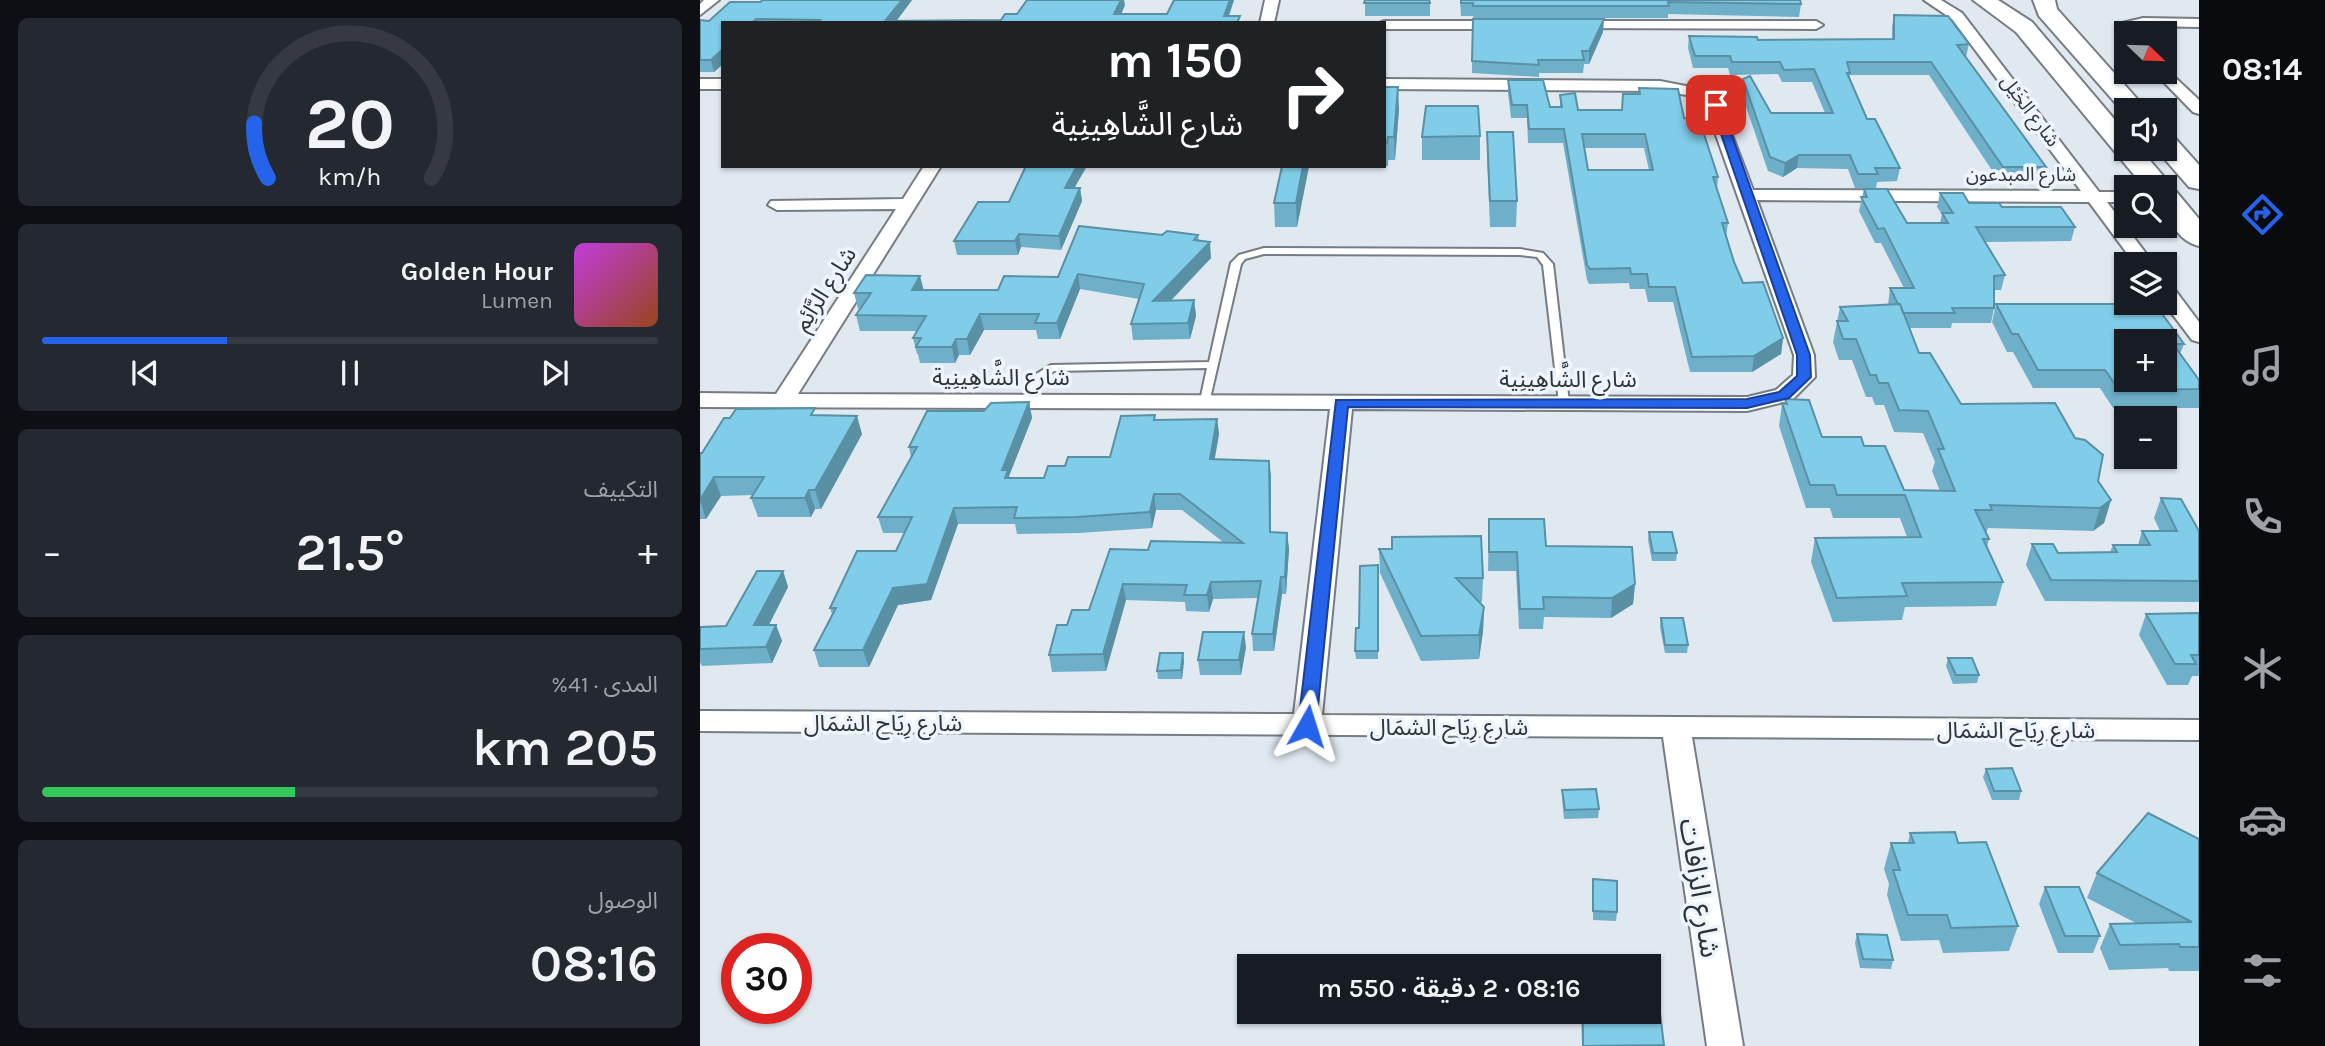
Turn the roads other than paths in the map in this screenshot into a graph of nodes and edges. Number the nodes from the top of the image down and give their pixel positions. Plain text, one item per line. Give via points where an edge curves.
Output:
1 (712, 0) edge
2 (1272, 0) edge
3 (1931, 0) edge
4 (1961, 0) edge
5 (1984, 0) edge
6 (2043, 0) edge
7 (2069, 1) edge
8 (700, 11) edge
9 (1267, 21) edge
10 (2177, 23) edge
11 (2199, 23) edge
12 (1386, 24) edge
13 (1523, 25) edge
14 (1551, 25) edge
15 (1816, 25) dead end
16 (700, 83) edge
17 (721, 84) edge
18 (1386, 84) edge
19 (2174, 84) edge
20 (2115, 88) junction
21 (2124, 98) edge
22 (2199, 109) edge
23 (2114, 136) edge
24 (2114, 139) edge
25 (2177, 156) edge
26 (2134, 161) edge
27 (932, 168) edge
28 (2146, 175) edge
29 (2199, 181) edge
30 (1748, 195) junction
31 (2094, 197) junction
32 (2114, 197) edge
33 (908, 204) junction
34 (777, 205) dead end
35 (2177, 212) edge
36 (2199, 237) edge
37 (2136, 252) edge
38 (2177, 306) edge
39 (2199, 335) edge
40 (1213, 365) junction
41 (700, 400) edge
42 (783, 400) junction
43 (1205, 401) junction
44 (1027, 402) junction
45 (1342, 403) junction
46 (1564, 403) junction
47 (700, 721) edge
48 (1307, 726) junction
49 (1676, 729) junction
50 (2199, 730) edge
51 (1725, 1046) edge

1 - 8 street
2 - 9 street
3 - 31 street, شارع الخَيْل via 1957,16
4 - 24 main road via 2013,32 2090,122
5 - 23 main road via 2024,27
6 - 20 main road via 2046,11
7 - 20 main road via 2069,14 2111,68
10 - 11 street
12 - 13 street
14 - 15 street
16 - 17 street
18 - 30 street, شارع الشَّاهِينِية via 1649,85 1691,91 1716,105
19 - 22 street
20 - 21 main road
25 - 29 main road
26 - 28 main road
27 - 33 street, شارع الرَّائِم
30 - 31 street, شارع المبدعون
30 - 46 street, شارع الشَّاهِينِية via 1804,355 1804,377 1796,387 1784,395 1747,404
31 - 32 street, شارع المبدعون
31 - 37 street, شارع الخَيْل
33 - 34 street
33 - 42 street, شارع الرَّائِم
35 - 36 main road
38 - 39 street
40 - 43 lane
40 - 44 lane via 1051,368 1037,379
40 - 46 lane via 1236,263 1252,253 1530,253 1548,264
41 - 42 street, شارع الشَّاهِينِية
42 - 44 street, شارع الشَّاهِينِية
43 - 44 street, شارع الشَّاهِينِية
43 - 45 street, شارع الشَّاهِينِية
45 - 46 street, شارع الشَّاهِينِية
45 - 48 street
47 - 48 street, شارع رِيَاح الشمَال
48 - 49 street, شارع رِيَاح الشمَال
49 - 50 street, شارع رِيَاح الشمَال
49 - 51 street, شارع الزافات

